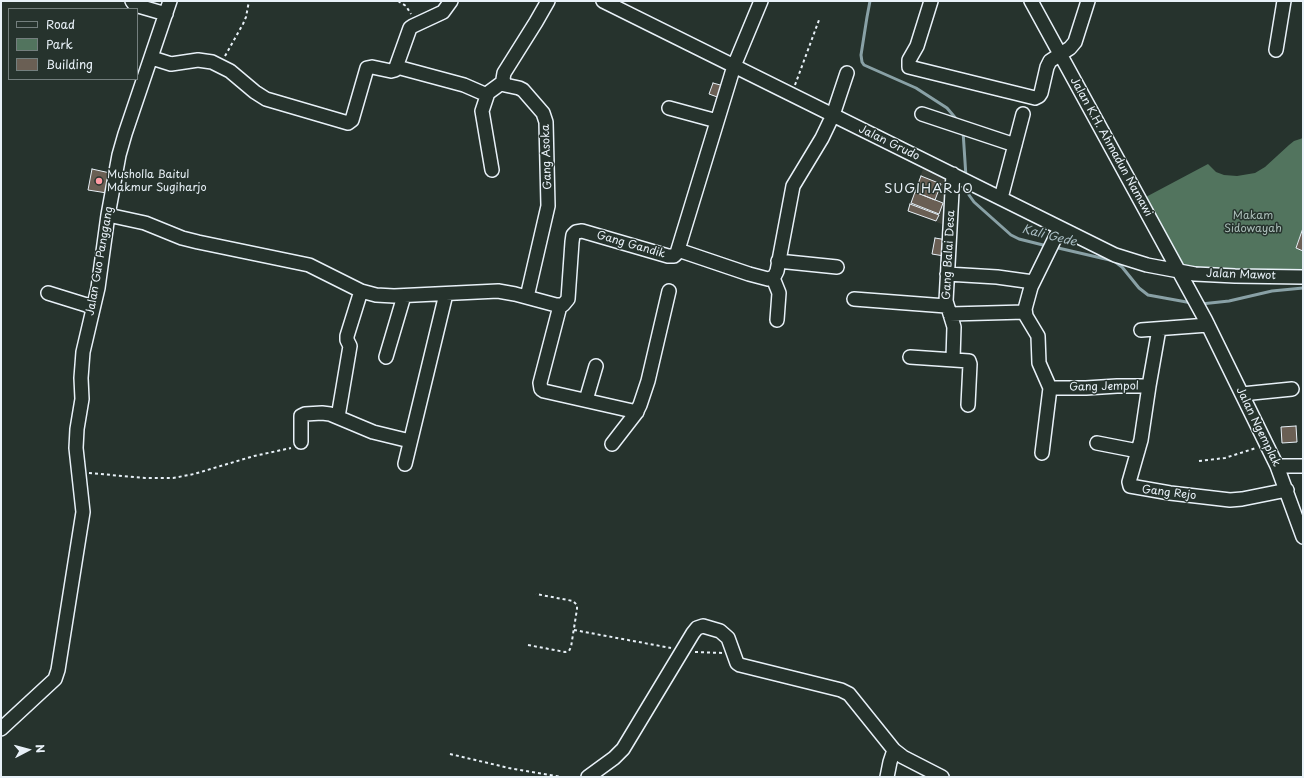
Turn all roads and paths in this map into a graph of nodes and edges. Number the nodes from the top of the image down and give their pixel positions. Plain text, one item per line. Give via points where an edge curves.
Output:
1 (132, 1) edge
2 (170, 1) edge
3 (249, 1) edge
4 (398, 1) edge
5 (451, 1) edge
6 (548, 1) edge
7 (602, 1) edge
8 (761, 1) edge
9 (931, 1) edge
10 (1031, 1) edge
11 (1088, 1) edge
12 (1284, 1) edge
13 (166, 14) junction
14 (819, 20) dead end
15 (415, 25) junction
16 (1276, 50) dead end
17 (1060, 54) junction
18 (152, 58) junction
19 (220, 65) junction
20 (734, 66) junction
21 (397, 67) junction
22 (847, 72) dead end
23 (503, 82) junction
24 (487, 95) junction
25 (792, 95) junction
26 (669, 108) dead end
27 (922, 114) dead end
28 (1023, 114) dead end
29 (833, 115) junction
30 (717, 122) junction
31 (1015, 145) junction
32 (492, 170) dead end
33 (957, 176) junction
34 (1001, 198) junction
35 (108, 215) junction
36 (1060, 228) junction
37 (678, 250) junction
38 (778, 261) junction
39 (837, 267) dead end
40 (1180, 272) junction
41 (947, 274) junction
42 (1303, 277) edge
43 (774, 278) junction
44 (1033, 282) junction
45 (361, 291) junction
46 (669, 291) dead end
47 (48, 293) dead end
48 (1191, 293) joint
49 (446, 294) junction
50 (404, 296) junction
51 (526, 297) junction
52 (854, 299) dead end
53 (560, 306) junction
54 (93, 307) junction
55 (948, 310) junction
56 (1025, 312) junction
57 (777, 320) dead end
58 (1206, 322) junction
59 (1159, 329) junction
60 (1141, 330) dead end
61 (386, 357) dead end
62 (910, 357) dead end
63 (953, 359) junction
64 (596, 366) dead end
65 (1149, 386) junction
66 (1050, 388) junction
67 (1292, 389) dead end
68 (1242, 394) junction
69 (586, 400) junction
70 (968, 405) dead end
71 (637, 412) junction
72 (338, 417) junction
73 (410, 441) junction
74 (301, 442) joint
75 (1097, 443) dead end
76 (612, 444) dead end
77 (1266, 444) junction
78 (1138, 450) junction
79 (1042, 452) dead end
80 (1199, 461) dead end
81 (405, 464) dead end
82 (1277, 466) junction
83 (1303, 466) edge
84 (78, 472) junction
85 (1287, 490) junction
86 (1300, 517) edge
87 (1303, 537) edge
88 (536, 594) dead end
89 (574, 630) junction
90 (528, 645) dead end
91 (683, 650) junction
92 (734, 653) junction
93 (1, 729) edge
94 (894, 750) junction
95 (450, 754) dead end
96 (562, 777) edge
97 (588, 777) edge
98 (887, 777) edge
99 (942, 777) edge

1 - 13 street via 134,4
2 - 13 street, Jalan Guo Panggang
3 - 19 path via 243,24
4 - 15 path via 409,10
5 - 15 street via 442,13
6 - 23 street via 504,73
7 - 20 street, Jalan Grudo
8 - 20 street, Gang Gandik
9 - 17 street via 917,46 909,58 909,66 1035,98 1039,96 1050,61
10 - 17 street, Jalan K.H. Ahmadun Namawi
11 - 17 street via 1075,42
12 - 16 street
13 - 18 street, Jalan Guo Panggang
14 - 25 path
15 - 21 street via 409,30
17 - 40 street, Jalan K.H. Ahmadun Namawi
18 - 19 street via 170,64 202,60
18 - 35 street, Jalan Guo Panggang via 122,146
19 - 21 street via 266,99 346,124 352,120 367,68 392,71
20 - 25 street, Jalan Grudo
20 - 30 street, Gang Gandik
21 - 24 street via 464,85
22 - 29 street
23 - 24 street
23 - 51 street, Gang Asoka via 523,90 543,113 546,122 548,206
24 - 32 street via 482,116
25 - 29 street, Jalan Grudo
26 - 30 street
27 - 31 street
28 - 31 street
29 - 33 street, Jalan Grudo
29 - 38 street via 793,186
30 - 37 street, Gang Gandik
31 - 34 street
33 - 34 street, Jalan Grudo
33 - 41 street, Gang Balai Desa
34 - 36 street, Jalan Grudo
35 - 45 street via 145,223 182,238 308,265
35 - 54 street, Jalan Guo Panggang
36 - 40 street, Jalan Grudo via 1121,257
36 - 44 street
37 - 43 street via 750,274
37 - 53 street, Gang Gandik via 674,256 668,256 582,231 576,232 572,242 568,299
38 - 39 street
38 - 43 street
40 - 42 street, Jalan Mawot
40 - 48 street, Jalan K.H. Ahmadun Namawi
41 - 44 street
41 - 55 street, Gang Balai Desa
43 - 57 street via 779,292
44 - 56 street
45 - 50 street via 376,296
45 - 72 street via 347,336 350,346
46 - 71 street via 648,381
47 - 54 street
48 - 58 street, Jalan Ngemplak
49 - 50 street
49 - 51 street via 498,291
49 - 73 street
50 - 61 street
51 - 53 street
52 - 55 street
53 - 69 street via 540,383 541,389
54 - 84 street, Jalan Guo Panggang via 82,361 82,399 76,438
55 - 56 street
55 - 63 street, Gang Balai Desa via 954,327
56 - 66 street via 1038,334 1039,363
58 - 59 street
58 - 68 street, Jalan Ngemplak
59 - 60 street
59 - 65 street, Gang Jempol
62 - 63 street
63 - 70 street via 970,362
64 - 69 street
65 - 66 street, Gang Jempol
65 - 78 street, Gang Rejo
66 - 79 street
67 - 68 street
68 - 77 street, Jalan Ngemplak
69 - 71 street
71 - 76 street
72 - 73 street via 373,432
72 - 74 street via 326,413 302,415
73 - 81 street
74 - 84 path via 298,446 180,477 145,478
75 - 78 street
77 - 80 path via 1225,458
77 - 82 street, Jalan Ngemplak
78 - 85 street, Gang Rejo via 1129,482 1129,486 1132,487 1230,500
82 - 83 street
82 - 85 street, Jalan Ngemplak
84 - 93 street, Jalan Guo Panggang via 82,525 58,674
85 - 86 street, Jalan Ngemplak
86 - 87 street, Jalan Ngemplak
88 - 89 path via 576,603 578,609
89 - 90 path via 571,647 567,652
89 - 91 path
91 - 92 path
91 - 92 street via 695,630 703,626 725,634
91 - 97 street via 623,749
92 - 94 street via 737,663 742,665 847,692
94 - 98 street
94 - 99 street
95 - 96 path via 515,770

